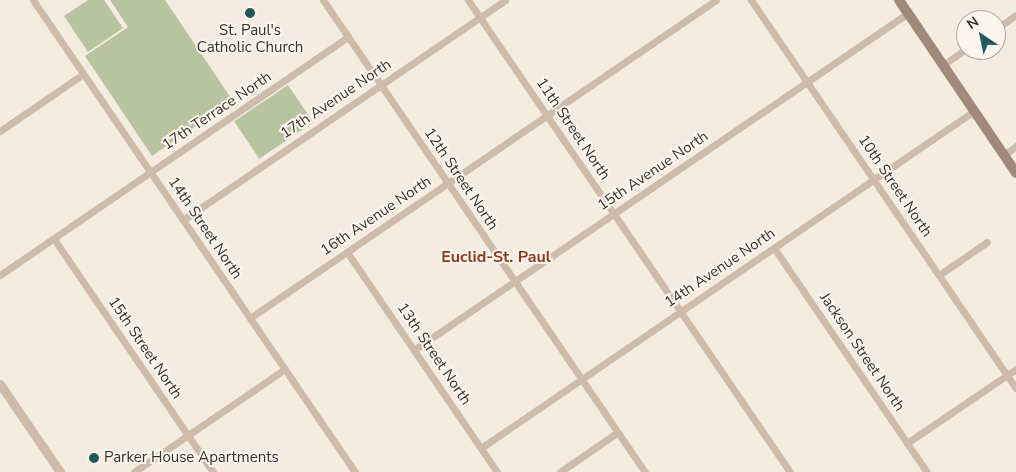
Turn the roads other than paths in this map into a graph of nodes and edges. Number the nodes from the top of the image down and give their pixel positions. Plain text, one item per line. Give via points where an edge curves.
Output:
1 (33, 0) edge
2 (323, 0) edge
3 (468, 0) edge
4 (505, 0) edge
5 (716, 0) edge
6 (751, 0) edge
7 (899, 0) edge
8 (908, 14) junction
9 (480, 17) junction
10 (348, 38) junction
11 (956, 56) edge
12 (943, 65) junction
13 (83, 74) junction
14 (807, 82) junction
15 (381, 85) junction
16 (974, 111) junction
17 (547, 116) junction
18 (0, 131) edge
19 (1016, 146) edge
20 (1004, 155) junction
21 (150, 173) junction
22 (1016, 173) edge
23 (874, 180) junction
24 (448, 183) junction
25 (614, 214) junction
26 (183, 220) junction
27 (54, 239) junction
28 (987, 242) dead end
29 (774, 248) junction
30 (347, 252) junction
31 (0, 275) edge
32 (939, 275) junction
33 (515, 282) junction
34 (681, 312) junction
35 (250, 318) junction
36 (414, 350) junction
37 (285, 369) junction
38 (1016, 369) edge
39 (1007, 375) junction
40 (582, 379) junction
41 (0, 384) edge
42 (1016, 388) edge
43 (618, 432) junction
44 (188, 435) junction
45 (907, 443) junction
46 (481, 448) junction
47 (60, 472) edge
48 (134, 472) edge
49 (213, 472) edge
50 (355, 472) edge
51 (497, 472) edge
52 (560, 472) edge
53 (645, 472) edge
54 (790, 472) edge
55 (927, 472) edge

1 - 13 street, 14th Street North
2 - 10 street, 12th Street North
3 - 9 street, 11th Street North
4 - 9 street, 17th Avenue North
5 - 17 street, 16th Avenue North
6 - 14 street, 10th Street North
7 - 8 main road
8 - 12 main road
8 - 14 street, 15th Avenue North
9 - 15 street, 17th Avenue North
9 - 17 street, 11th Street North
10 - 15 street, 12th Street North
10 - 21 street, 17th Terrace North
11 - 12 street
12 - 16 main road
13 - 18 street
13 - 21 street, 14th Street North
14 - 23 street, 10th Street North
14 - 25 street, 15th Avenue North
15 - 24 street, 12th Street North
15 - 26 street, 17th Avenue North
16 - 20 main road
16 - 23 street, 14th Avenue North
17 - 24 street, 16th Avenue North
17 - 25 street, 11th Street North
19 - 20 street
20 - 22 main road
21 - 26 street, 14th Street North
21 - 27 street
23 - 29 street, 14th Avenue North
23 - 32 street, 10th Street North
24 - 30 street, 16th Avenue North
24 - 33 street, 12th Street North
25 - 33 street, 15th Avenue North
25 - 34 street, 11th Street North
26 - 35 street, 14th Street North
27 - 31 street
27 - 44 street, 15th Street North
28 - 32 street
29 - 34 street, 14th Avenue North
29 - 45 street, Jackson Street North
30 - 35 street, 16th Avenue North
30 - 36 street, 13th Street North
32 - 39 street, 10th Street North
33 - 36 street, 15th Avenue North
33 - 40 street, 12th Street North
34 - 40 street, 14th Avenue North
34 - 54 street, 11th Street North
35 - 37 street, 14th Street North
36 - 46 street, 13th Street North
37 - 44 street
37 - 50 street, 14th Street North
38 - 39 street
39 - 42 street, 10th Street North
39 - 45 street
40 - 43 street, 12th Street North
40 - 46 street, 14th Avenue North
41 - 47 street
43 - 52 street
43 - 53 street, 12th Street North
44 - 48 street
44 - 49 street, 15th Street North
45 - 55 street, Jackson Street North
46 - 51 street, 13th Street North

